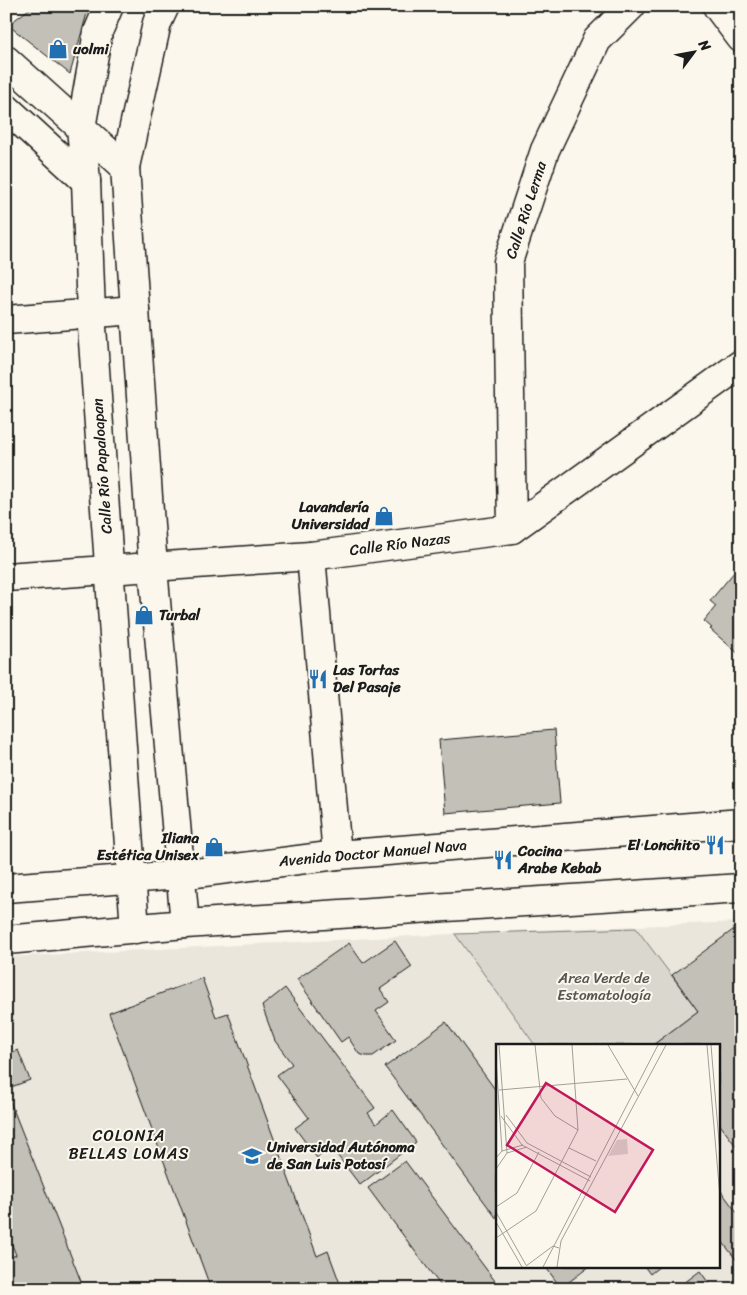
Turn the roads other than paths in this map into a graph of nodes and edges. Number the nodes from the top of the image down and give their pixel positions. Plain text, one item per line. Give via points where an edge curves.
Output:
1 (109, 6) edge
2 (165, 6) edge
3 (631, 6) edge
4 (717, 6) edge
5 (741, 38) edge
6 (6, 60) edge
7 (6, 108) edge
8 (81, 128) junction
9 (125, 167) junction
10 (86, 181) junction
11 (135, 310) junction
12 (91, 313) junction
13 (6, 320) edge
14 (741, 364) edge
15 (512, 529) junction
16 (311, 556) junction
17 (153, 568) junction
18 (109, 570) junction
19 (6, 577) edge
20 (741, 823) edge
21 (337, 855) junction
22 (180, 875) junction
23 (132, 877) junction
24 (6, 888) edge
25 (741, 888) edge
26 (185, 924) junction
27 (135, 929) junction
28 (6, 940) edge

1 - 8 street, Calle Río Papaloapan via 98,32
2 - 9 street via 157,23
3 - 15 street, Calle Río Lerma via 597,40 545,150 508,262
4 - 5 street
6 - 8 street
7 - 10 street
8 - 9 street
8 - 10 street, Calle Río Papaloapan
9 - 11 street
10 - 12 street, Calle Río Papaloapan
11 - 12 street
11 - 17 street
12 - 13 street
12 - 18 street, Calle Río Papaloapan
14 - 15 street, Calle Río Nazas
15 - 16 street, Calle Río Nazas
16 - 17 street, Calle Río Nazas
16 - 21 street
17 - 18 street, Calle Río Nazas
17 - 22 street
18 - 19 street, Calle Río Nazas
18 - 23 street, Calle Río Papaloapan
20 - 21 street, Avenida Doctor Manuel Nava
21 - 22 street, Avenida Doctor Manuel Nava
22 - 23 street, Avenida Doctor Manuel Nava
22 - 26 street
23 - 24 street, Avenida Doctor Manuel Nava
23 - 27 street, Calle Río Papaloapan
25 - 26 street
26 - 27 street
27 - 28 street

